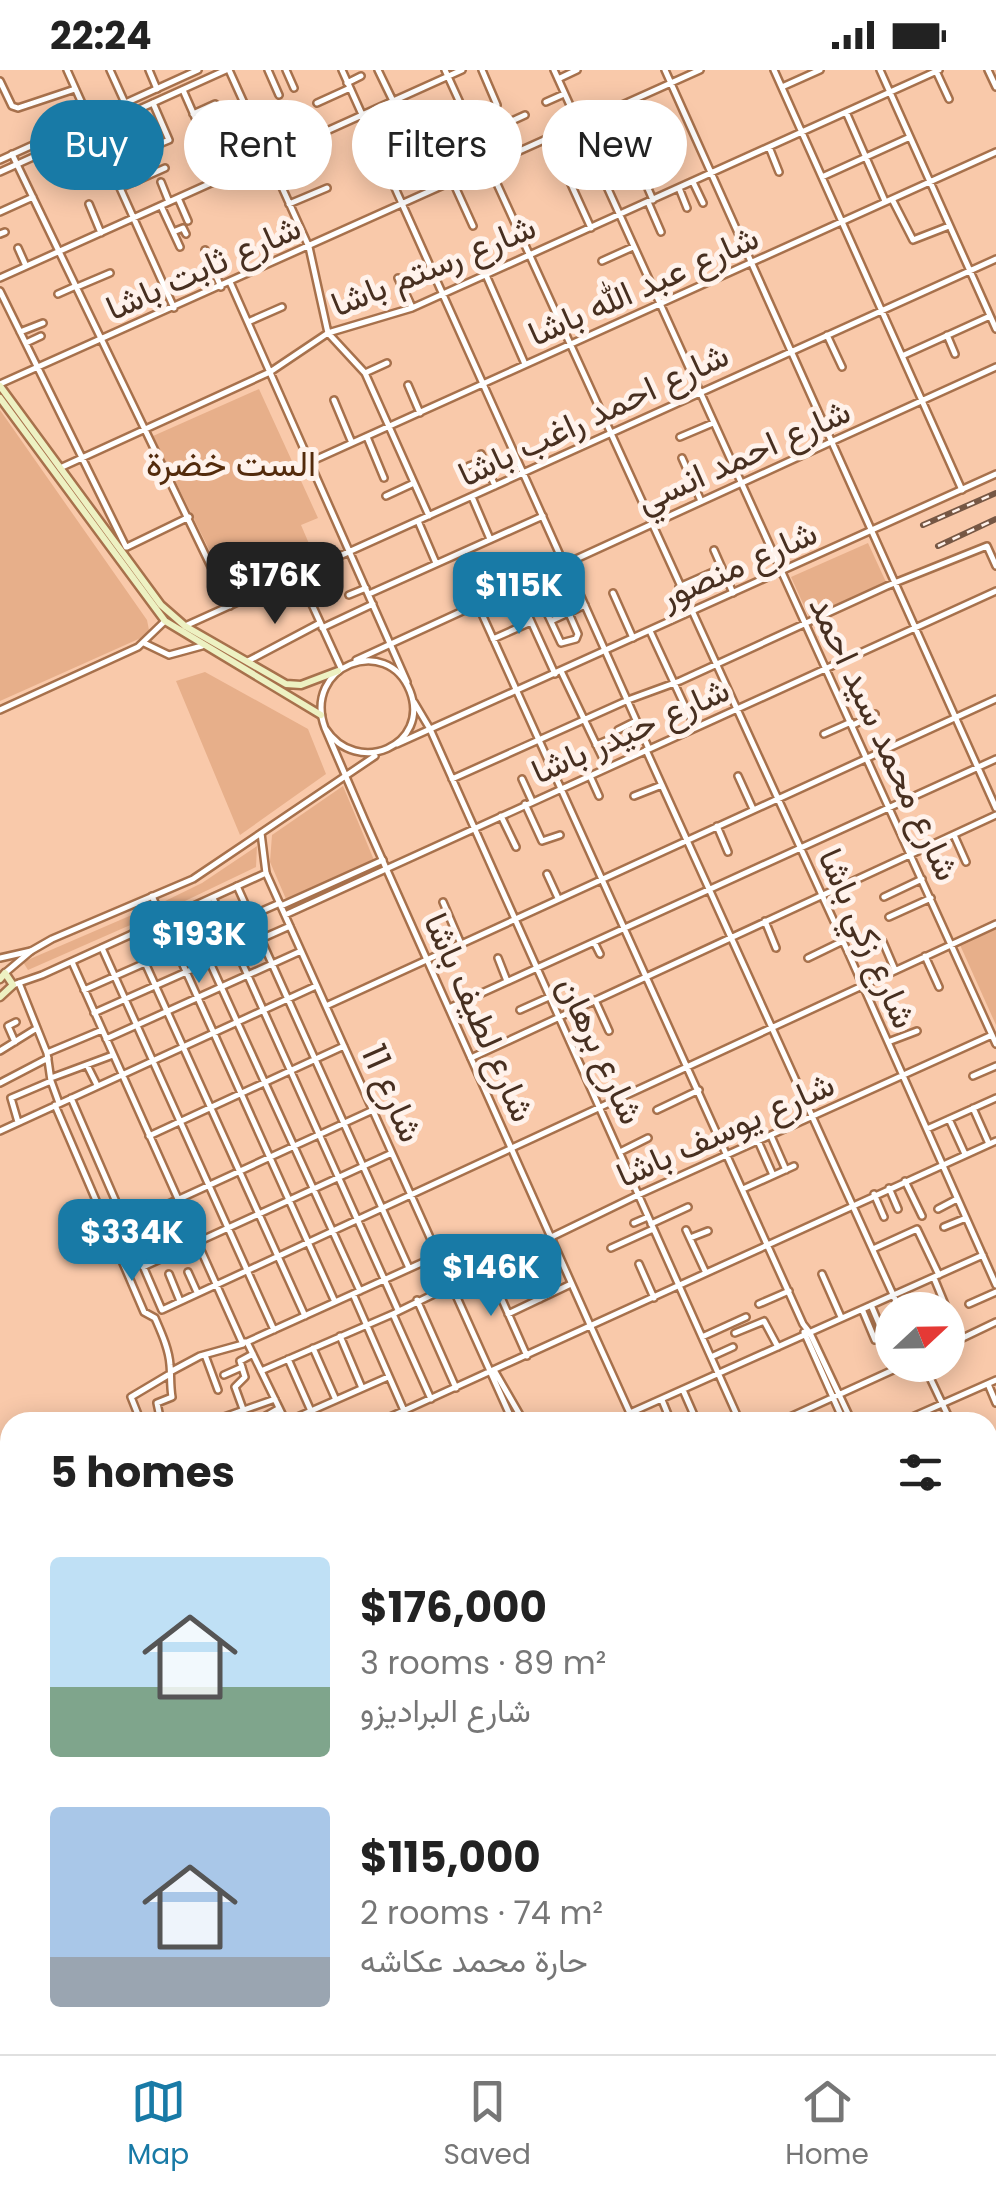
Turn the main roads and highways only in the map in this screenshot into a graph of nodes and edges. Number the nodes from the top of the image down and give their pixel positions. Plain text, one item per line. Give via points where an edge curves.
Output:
1 (0, 385) edge
2 (0, 398) edge
3 (339, 670) road end
4 (320, 715) road end
5 (1, 975) edge
6 (0, 997) edge

1 - 3 main road via 154,597 185,626 279,681 293,685
2 - 4 main road via 165,622
5 - 6 main road via 16,984

